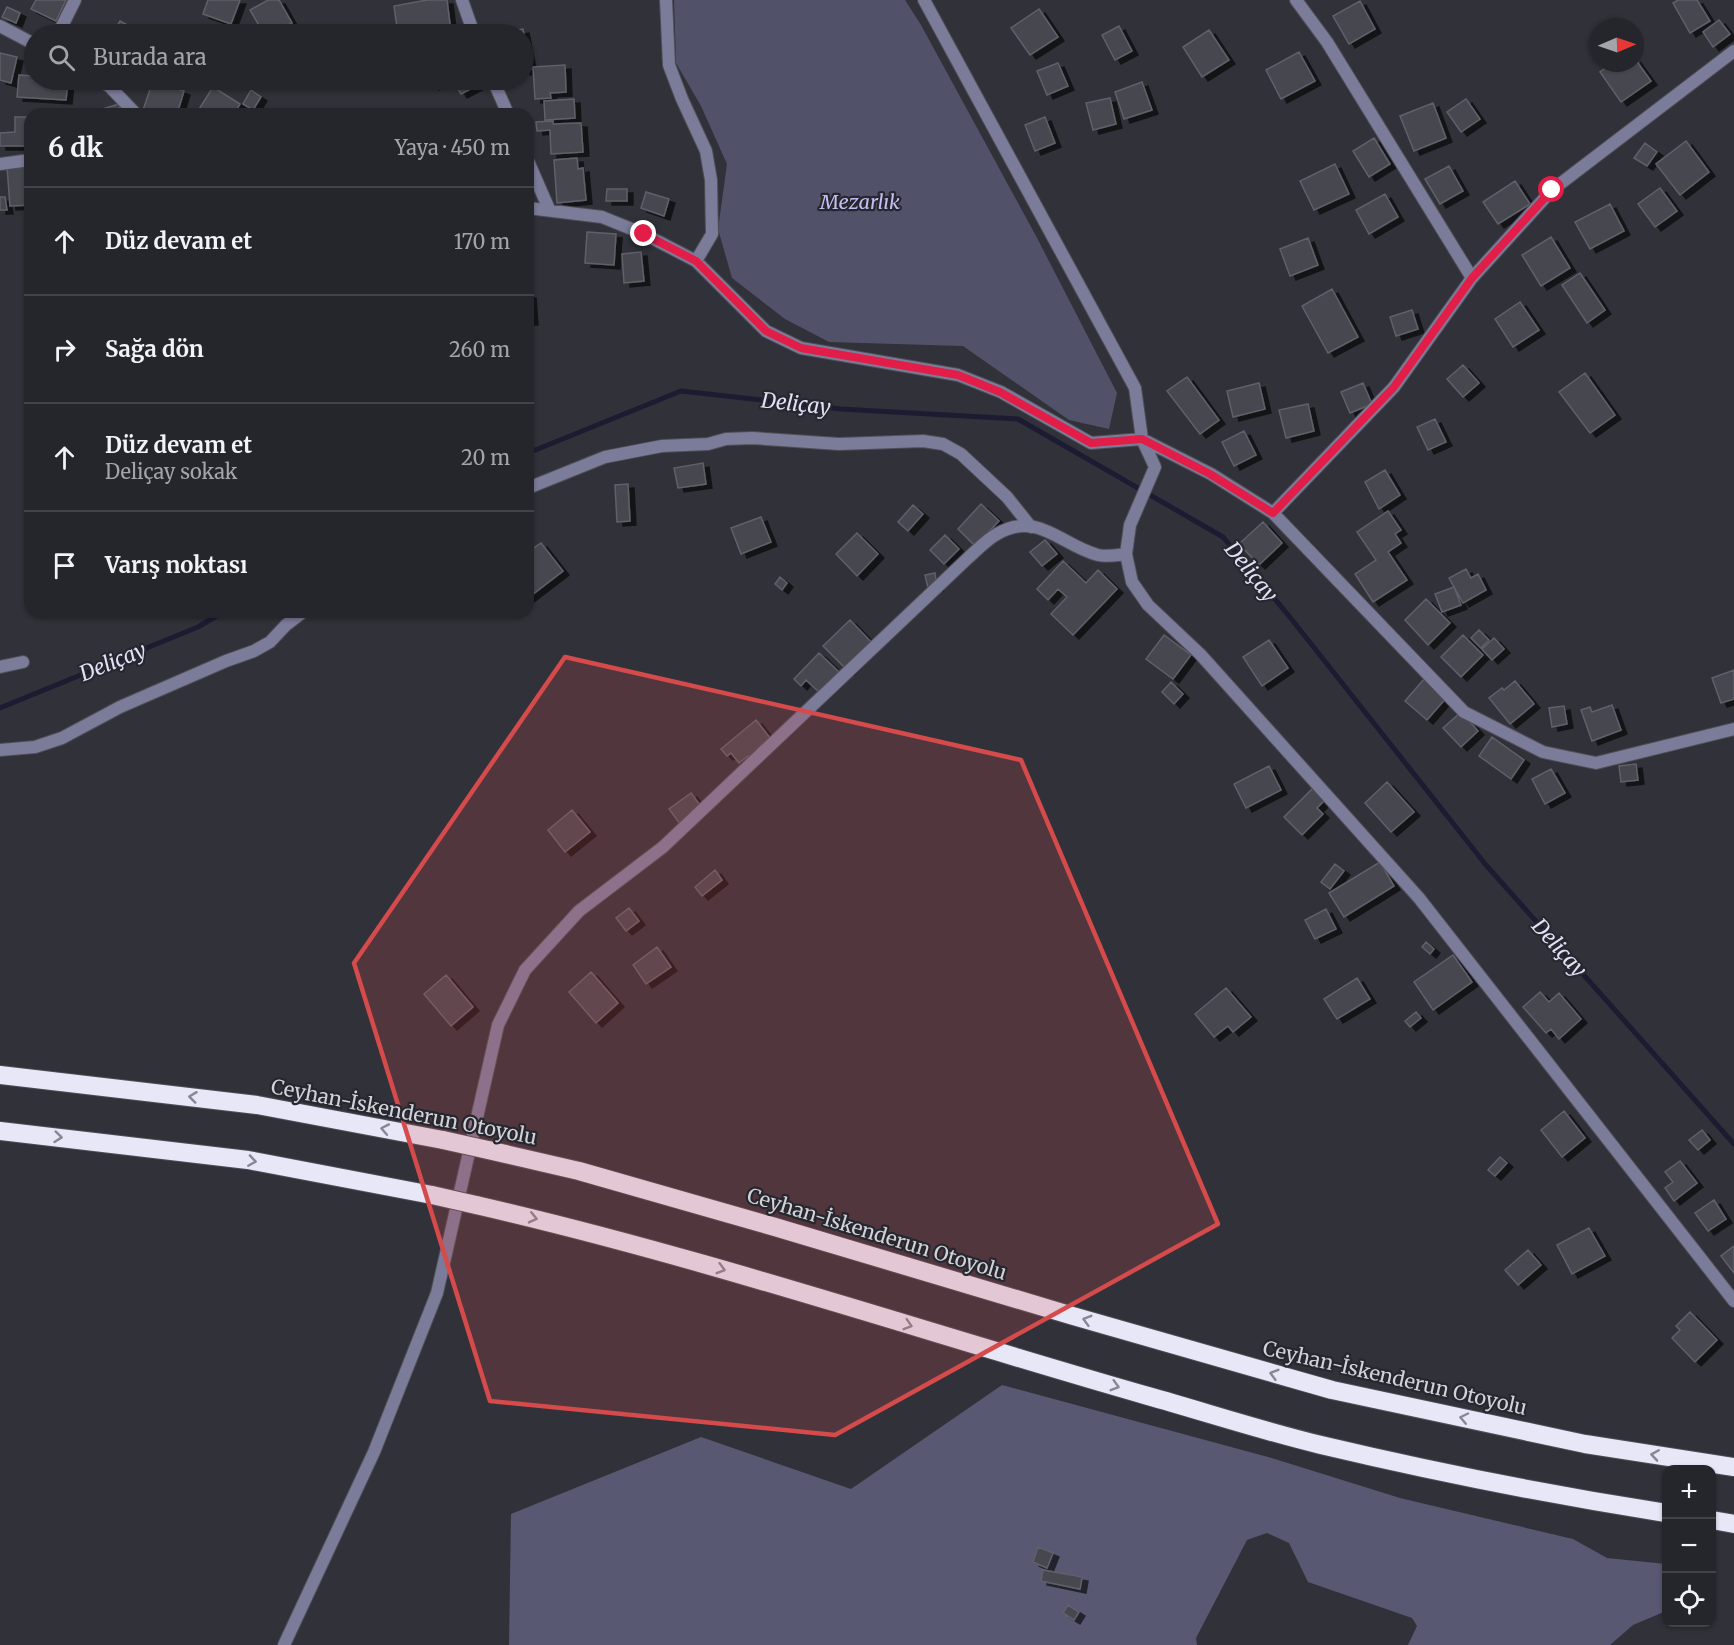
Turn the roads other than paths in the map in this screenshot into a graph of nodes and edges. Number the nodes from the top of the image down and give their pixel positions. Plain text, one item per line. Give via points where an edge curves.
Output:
1 (75, 0) edge
2 (462, 0) edge
3 (666, 0) edge
4 (924, 0) edge
5 (1296, 0) edge
6 (63, 24) edge
7 (470, 24) edge
8 (0, 26) edge
9 (24, 39) edge
10 (1734, 51) edge
11 (113, 90) edge
12 (498, 90) edge
13 (130, 108) edge
14 (506, 108) edge
15 (24, 161) edge
16 (0, 164) edge
17 (534, 175) edge
18 (534, 208) edge
19 (549, 209) junction
20 (696, 261) junction
21 (1472, 278) junction
22 (1142, 439) junction
23 (534, 486) edge
24 (1273, 513) junction
25 (1031, 527) junction
26 (1126, 554) junction
27 (295, 618) edge
28 (23, 662) dead end
29 (0, 667) edge
30 (1734, 729) edge
31 (0, 750) edge
32 (0, 1075) edge
33 (0, 1131) edge
34 (1734, 1301) edge
35 (1734, 1467) edge
36 (1662, 1512) edge
37 (1716, 1521) edge
38 (1734, 1524) edge
39 (284, 1645) edge

1 - 6 street
2 - 7 street
3 - 20 street via 669,65 706,151 711,180 712,234
4 - 22 street via 1136,388
5 - 21 street via 1327,42
8 - 9 street
10 - 21 street via 1552,190
11 - 13 street
12 - 14 street
15 - 16 street
17 - 19 street
18 - 19 street
19 - 20 street via 602,217
20 - 22 street via 766,331 801,348 958,375 1000,392 1091,443
21 - 24 street via 1394,387
22 - 24 street
22 - 26 street via 1155,467 1130,525
23 - 25 street via 605,457 662,446 752,438 840,444 923,441 943,444 961,454 1007,497
24 - 30 street via 1464,712 1543,752 1596,763
25 - 26 street via 1041,527 1100,555
25 - 39 street via 1018,526 997,534 968,558 663,847 579,911 525,970 498,1025 437,1293 374,1452
26 - 34 street via 1132,582 1148,605 1200,654 1419,898
27 - 31 street via 254,651 120,707 62,738 35,747
28 - 29 street
35 -> 32 highway, Ceyhan-İskenderun Otoyolu, bridge via 1585,1444 1332,1390 579,1171 488,1150 257,1105
33 -> 36 highway, bridge via 249,1160 565,1225 1319,1445 1575,1499
37 - 38 highway

